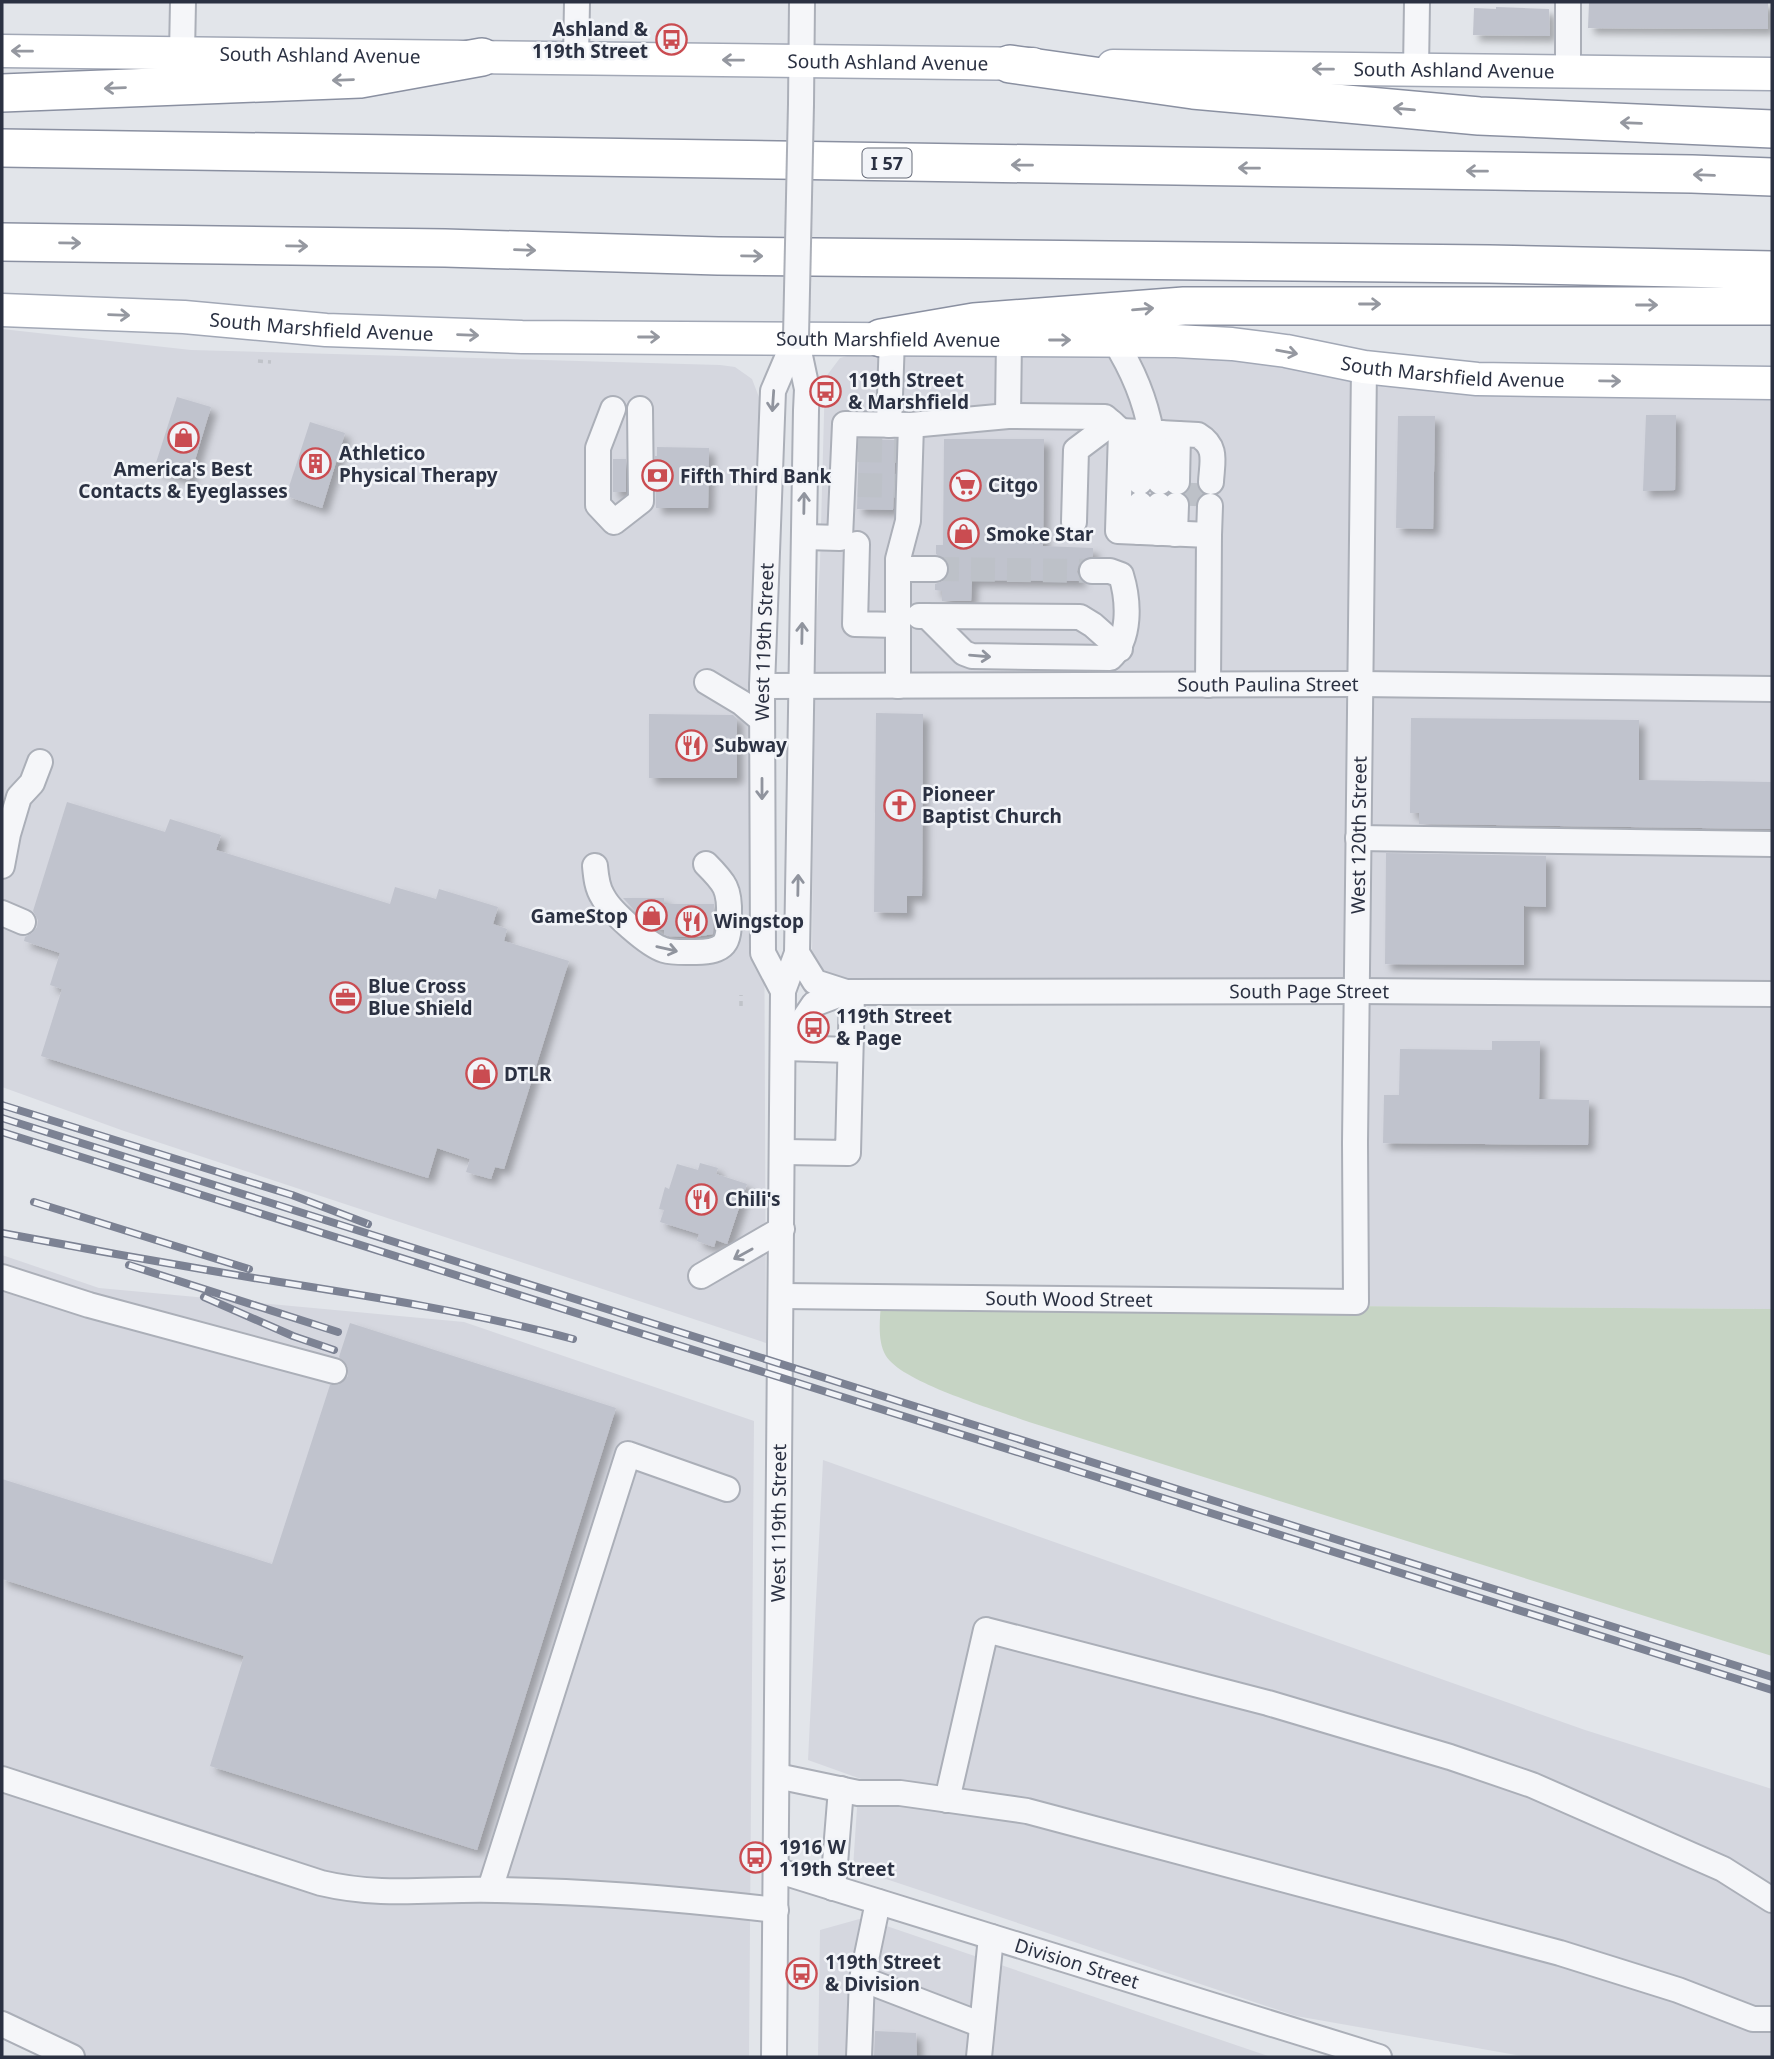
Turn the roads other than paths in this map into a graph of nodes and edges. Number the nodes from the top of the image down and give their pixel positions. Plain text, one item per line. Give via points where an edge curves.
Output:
1 (183, 2) edge
2 (577, 2) edge
3 (802, 2) edge
4 (1417, 2) edge
5 (1569, 2) edge
6 (2, 51) edge
7 (182, 53) junction
8 (482, 57) junction
9 (576, 58) junction
10 (802, 61) junction
11 (1010, 64) junction
12 (1416, 70) junction
13 (1568, 72) junction
14 (1772, 74) edge
15 (2, 93) edge
16 (1772, 129) edge
17 (2, 148) edge
18 (1772, 177) edge
19 (2, 242) edge
20 (1772, 270) edge
21 (1772, 306) edge
22 (2, 310) edge
23 (796, 337) junction
24 (887, 338) junction
25 (1009, 339) junction
26 (1114, 340) junction
27 (1364, 367) junction
28 (1772, 383) edge
29 (627, 409) joint
30 (1008, 416) junction
31 (900, 425) junction
32 (1152, 432) junction
33 (1176, 494) junction
34 (1074, 522) dead end
35 (1175, 534) junction
36 (804, 537) junction
37 (848, 541) junction
38 (898, 564) junction
39 (935, 569) tunnel mouth
40 (1092, 570) tunnel mouth
41 (927, 617) junction
42 (898, 621) junction
43 (1120, 649) junction
44 (707, 682) dead end
45 (1359, 684) junction
46 (1208, 685) junction
47 (762, 686) junction
48 (801, 686) junction
49 (898, 686) junction
50 (1772, 689) edge
51 (762, 720) junction
52 (36, 773) dead end
53 (1358, 838) junction
54 (1772, 844) edge
55 (706, 864) dead end
56 (595, 866) dead end
57 (2, 867) edge
58 (797, 953) junction
59 (783, 990) junction
60 (1357, 991) junction
61 (849, 992) junction
62 (1772, 994) edge
63 (784, 1048) junction
64 (850, 1050) junction
65 (783, 1152) junction
66 (782, 1229) junction
67 (702, 1276) dead end
68 (2, 1277) edge
69 (782, 1296) junction
70 (1356, 1302) joint
71 (334, 1371) dead end
72 (727, 1489) dead end
73 (777, 1776) junction
74 (2, 1779) edge
75 (841, 1789) junction
76 (947, 1800) junction
77 (776, 1870) junction
78 (833, 1888) junction
79 (490, 1889) junction
80 (1772, 1900) edge
81 (878, 1902) junction
82 (776, 1910) junction
83 (991, 1937) junction
84 (862, 1979) junction
85 (1772, 2019) edge
86 (2, 2024) edge
87 (982, 2025) junction
88 (72, 2057) edge
89 (774, 2057) edge
90 (859, 2057) edge
91 (979, 2057) edge
92 (1379, 2057) edge

1 - 7 street
2 - 9 street
3 - 10 street, West 119th Street
4 - 12 street
5 - 13 street
7 -> 6 main road, South Ashland Avenue
7 - 8 main road, South Ashland Avenue
8 - 9 main road, South Ashland Avenue
8 -> 15 highway via 360,79
10 -> 9 main road, South Ashland Avenue
10 - 11 main road, South Ashland Avenue
10 - 23 street, West 119th Street, bridge
12 -> 11 main road, South Ashland Avenue
16 -> 11 highway via 1479,116 1192,90
12 - 13 main road, South Ashland Avenue
13 - 14 main road, South Ashland Avenue
18 -> 17 highway, I 57
19 -> 20 highway
24 -> 21 highway via 974,322 1184,306
22 -> 23 main road, South Marshfield Avenue via 522,337
23 - 24 main road, South Marshfield Avenue
36 -> 23 street, West 119th Street via 807,389
23 -> 47 street, West 119th Street via 773,391
24 - 25 main road, South Marshfield Avenue
24 - 31 street
25 -> 26 main road, South Marshfield Avenue
25 - 30 street
26 -> 27 main road, South Marshfield Avenue via 1232,344
26 - 32 street via 1131,366
27 -> 28 main road, South Marshfield Avenue via 1477,379
27 - 45 street, West 120th Street
29 - 29 street via 598,448 598,505 618,525 641,500
30 - 31 street
30 - 32 street via 1105,417
31 - 37 street via 845,424 851,450
31 - 38 street via 908,520
32 - 33 street
32 - 33 street
32 - 33 street via 1208,441 1212,450
32 - 34 street via 1076,450
32 - 35 street via 1118,531
33 - 35 street
33 - 35 street
33 - 35 street
35 - 46 street
36 - 37 street
48 -> 36 street, West 119th Street
37 - 38 street
37 - 42 street via 855,624
38 - 39 street
38 - 42 street
40 - 43 street via 1121,575 1126,590 1125,635
41 - 42 street
41 - 43 street via 1080,617
41 -> 43 street via 972,656 1111,658
42 - 49 street
44 - 51 street
45 - 46 street, South Paulina Street
45 - 50 street, South Paulina Street
45 - 53 street, West 120th Street
46 - 49 street, South Paulina Street
47 - 48 street, South Paulina Street
47 - 51 street, West 119th Street
48 - 49 street, South Paulina Street
58 -> 48 street, West 119th Street
51 -> 59 street, West 119th Street via 763,953
52 - 57 street via 19,836
53 - 54 street
53 - 60 street, West 120th Street
56 -> 55 street via 603,899 647,940 665,951 709,951 718,950 727,938 730,898 722,879
58 - 59 street, West 119th Street
58 - 61 street, South Page Street via 815,982
59 - 63 street, West 119th Street
60 - 61 street, South Page Street
60 - 62 street, South Page Street
60 - 70 street, West 120th Street
61 - 63 street, South Page Street via 814,1004
61 - 64 street
63 - 64 street
63 - 65 street, West 119th Street
64 - 65 street via 848,1153
65 - 66 street, West 119th Street
66 -> 67 street
66 - 69 street, West 119th Street
68 - 71 street
69 - 70 street, South Wood Street
69 - 73 street, West 119th Street
72 - 79 street via 628,1454
73 - 75 street
73 - 77 street, West 119th Street
74 - 79 street via 352,1891
75 - 76 street
75 - 78 street
76 - 80 street via 986,1630 1268,1703 1532,1785 1723,1869
76 - 85 street via 1027,1811 1270,1874 1560,1953 1753,2019
77 - 78 street, Division Street
77 - 82 street, West 119th Street
78 - 81 street, Division Street
79 - 82 street via 580,1891
81 - 83 street, Division Street
81 - 84 street
82 - 89 street, West 119th Street
83 - 87 street
83 - 92 street, Division Street
84 - 87 street
84 - 90 street
86 - 88 street
87 - 91 street

